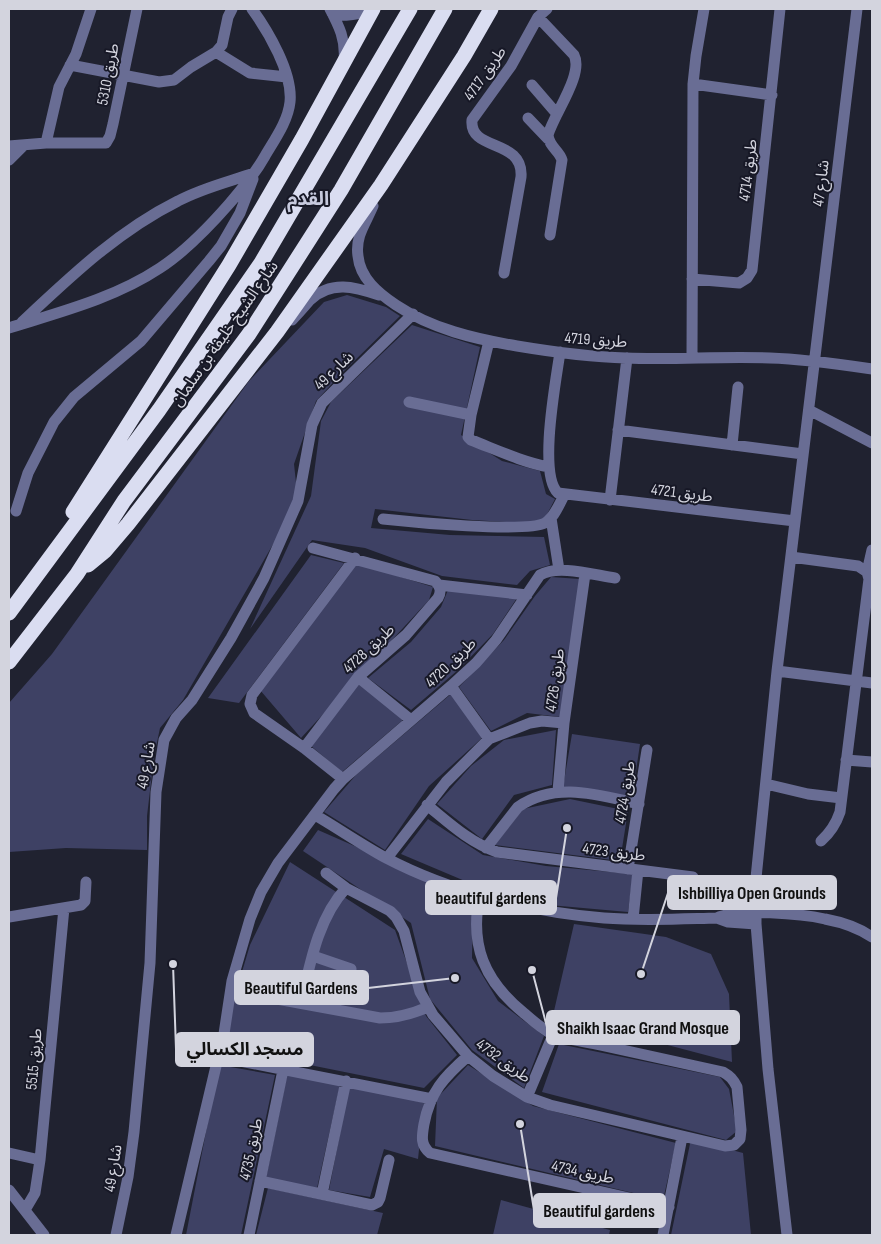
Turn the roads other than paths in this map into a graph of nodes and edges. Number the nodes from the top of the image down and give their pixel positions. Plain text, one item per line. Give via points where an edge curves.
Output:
1 (91, 9) edge
2 (137, 9) edge
3 (232, 9) edge
4 (252, 9) edge
5 (371, 9) edge
6 (410, 9) edge
7 (445, 9) edge
8 (491, 9) edge
9 (547, 9) edge
10 (704, 9) edge
11 (780, 9) edge
12 (857, 9) edge
13 (331, 11) edge
14 (538, 17) junction
15 (216, 52) junction
16 (344, 62) junction
17 (70, 65) junction
18 (122, 75) junction
19 (287, 77) junction
20 (694, 84) junction
21 (532, 85) dead end
22 (772, 95) junction
23 (557, 114) junction
24 (528, 118) dead end
25 (548, 139) junction
26 (46, 143) junction
27 (9, 146) edge
28 (24, 146) junction
29 (9, 160) edge
30 (255, 173) junction
31 (381, 185) junction
32 (550, 235) dead end
33 (504, 273) dead end
34 (692, 279) junction
35 (386, 298) junction
36 (413, 314) junction
37 (14, 326) edge
38 (277, 332) junction
39 (489, 342) junction
40 (560, 352) junction
41 (627, 358) junction
42 (692, 358) junction
43 (815, 361) junction
44 (872, 369) edge
45 (738, 387) dead end
46 (409, 402) dead end
47 (809, 410) junction
48 (471, 415) junction
49 (618, 430) junction
50 (872, 443) edge
51 (732, 445) junction
52 (804, 454) junction
53 (549, 468) junction
54 (564, 494) junction
55 (610, 500) junction
56 (16, 511) dead end
57 (551, 518) junction
58 (383, 519) dead end
59 (795, 521) junction
60 (313, 548) dead end
61 (872, 550) edge
62 (791, 557) junction
63 (355, 558) junction
64 (559, 570) junction
65 (867, 572) junction
66 (77, 574) junction
67 (585, 574) junction
68 (615, 578) dead end
69 (439, 585) junction
70 (526, 595) junction
71 (870, 599) edge
72 (11, 610) edge
73 (9, 662) edge
74 (777, 671) junction
75 (358, 677) junction
76 (856, 682) junction
77 (872, 684) edge
78 (451, 686) junction
79 (411, 720) junction
80 (564, 723) junction
81 (489, 739) junction
82 (304, 748) junction
83 (646, 750) dead end
84 (846, 760) junction
85 (872, 762) edge
86 (343, 779) junction
87 (766, 784) junction
88 (558, 791) junction
89 (841, 798) junction
90 (639, 804) junction
91 (427, 805) junction
92 (315, 815) junction
93 (821, 841) dead end
94 (486, 848) junction
95 (387, 858) junction
96 (633, 869) junction
97 (326, 873) dead end
98 (692, 877) dead end
99 (86, 882) dead end
100 (346, 888) junction
101 (480, 894) junction
102 (64, 908) junction
103 (9, 917) edge
104 (756, 918) junction
105 (633, 920) junction
106 (872, 937) edge
107 (313, 956) junction
108 (351, 969) dead end
109 (277, 999) dead end
110 (301, 1003) junction
111 (428, 1007) junction
112 (553, 1035) junction
113 (226, 1056) junction
114 (468, 1056) junction
115 (283, 1070) junction
116 (346, 1082) junction
117 (527, 1097) junction
118 (432, 1098) junction
119 (682, 1137) junction
120 (9, 1153) edge
121 (40, 1160) junction
122 (389, 1160) dead end
123 (260, 1181) junction
124 (9, 1190) edge
125 (322, 1194) junction
126 (669, 1207) junction
127 (24, 1210) junction
128 (44, 1235) edge
129 (116, 1235) edge
130 (176, 1235) edge
131 (249, 1235) edge
132 (663, 1235) edge
133 (787, 1235) edge

1 - 17 street
2 - 18 street, طريق 5310
3 - 15 street via 225,36
4 - 19 street via 273,43
5 - 13 street via 356,15 340,15
5 - 16 highway
6 - 72 highway, شارع الشيخ خليفة بن سلمان via 261,263 159,410
7 - 66 highway, شارع الشيخ خليفة بن سلمان via 341,190 249,334 124,501
8 - 31 highway
9 - 14 street, طريق 4717
10 - 20 street
11 - 22 street, طريق 4714
12 - 43 street, شارع 47
13 - 16 street via 342,31
14 - 23 street via 574,55 576,62 575,74
14 - 33 street, طريق 4717 via 511,66 472,123 479,137 511,152 521,166
15 - 18 street via 167,82
15 - 19 street via 250,73
16 - 72 highway via 229,264
17 - 18 street
17 - 26 street via 59,87
18 - 26 street, طريق 5310 via 110,136 104,144
19 - 30 street via 288,112
20 - 22 street
20 - 34 street
21 - 23 street
22 - 34 street, طريق 4714 via 752,270 739,282
23 - 25 street
24 - 25 street
25 - 32 street via 562,157
26 - 28 street
27 - 28 street
28 - 29 street
30 - 37 street via 179,200 122,235
30 - 37 street via 190,246 160,268 127,287
30 - 56 street via 240,213 210,261 142,341 74,397 54,422 28,473
31 - 35 street, طريق 4719 via 359,235 358,256 365,276
31 - 38 highway
34 - 42 street
35 - 36 street, طريق 4719
35 - 38 street, طريق 4719 via 351,286 333,288 316,295
36 - 39 street, طريق 4719
36 - 129 street, شارع 49 via 322,402 312,425 298,501 264,578 231,638 164,740 156,792 150,963 134,1132
38 - 66 highway via 117,538
39 - 40 street, طريق 4719
39 - 48 street
40 - 41 street, طريق 4719
40 - 53 street via 548,445
41 - 42 street, طريق 4719
41 - 49 street
42 - 43 street, طريق 4719
43 - 44 street, طريق 4719
43 - 47 street, شارع 47
45 - 51 street
46 - 48 street
47 - 50 street
47 - 52 street, شارع 47
48 - 53 street via 468,434 471,440
49 - 51 street
49 - 55 street
51 - 52 street
52 - 59 street, شارع 47
53 - 54 street via 553,488
54 - 55 street, طريق 4721
54 - 57 street
55 - 59 street, طريق 4721
57 - 58 street via 542,524 522,527
57 - 64 street
59 - 62 street, شارع 47
60 - 63 street
61 - 65 street
62 - 65 street via 858,566
62 - 74 street, شارع 47
63 - 69 street via 435,581
63 - 82 street via 250,699 254,713
64 - 67 street
64 - 70 street, طريق 4720 via 540,575
65 - 71 street
66 - 73 highway, شارع الشيخ خليفة بن سلمان
67 - 68 street
67 - 80 street, طريق 4726
69 - 70 street
69 - 75 street, طريق 4728 via 438,598 406,635
70 - 78 street, طريق 4720 via 496,640
71 - 76 street
74 - 76 street
74 - 87 street, شارع 47
75 - 79 street
75 - 82 street, طريق 4728
76 - 77 street
76 - 84 street
78 - 79 street, طريق 4720
78 - 81 street
79 - 86 street, طريق 4720
80 - 81 street via 530,724
80 - 88 street, طريق 4726
81 - 91 street
82 - 86 street
83 - 90 street, طريق 4724
84 - 85 street
84 - 89 street
86 - 92 street, طريق 4720
87 - 89 street
87 - 104 street, شارع 47 via 759,844
88 - 90 street via 588,793
88 - 94 street via 524,802
89 - 93 street via 836,822
90 - 96 street, طريق 4724
91 - 94 street, طريق 4723 via 467,838
91 - 95 street
92 - 95 street
92 - 113 street, طريق 4720 via 278,863 257,901 232,981 222,1047
94 - 96 street, طريق 4723 via 509,855
95 - 101 street via 434,879
96 - 98 street, طريق 4723
96 - 105 street, طريق 4724
97 - 100 street, طريق 4732
99 - 102 street via 84,903
100 - 107 street via 328,911
100 - 111 street, طريق 4732 via 390,911 400,924
101 - 105 street via 549,911
101 - 112 street via 475,929 483,964 513,1005
102 - 103 street
102 - 121 street, طريق 5515
104 - 105 street via 727,915
104 - 106 street via 805,916 825,919
104 - 133 street, شارع 47 via 768,1069
107 - 108 street
107 - 110 street
109 - 110 street
110 - 111 street via 380,1018 397,1018
111 - 114 street, طريق 4732
112 - 117 street
112 - 119 street, طريق 4732 via 729,1075 736,1087 740,1139 734,1145 725,1146
113 - 115 street
113 - 130 street, طريق 4720 via 217,1062
114 - 117 street, طريق 4732
114 - 118 street, طريق 4734 via 443,1080
115 - 116 street
115 - 123 street, طريق 4735
116 - 118 street
116 - 125 street
117 - 119 street, طريق 4732
118 - 126 street, طريق 4734 via 422,1137 425,1149 430,1153
119 - 126 street
120 - 121 street
121 - 127 street, طريق 5515 via 35,1193
122 - 125 street via 378,1202 372,1205
123 - 125 street
123 - 131 street, طريق 4735
124 - 127 street
126 - 132 street
127 - 128 street

